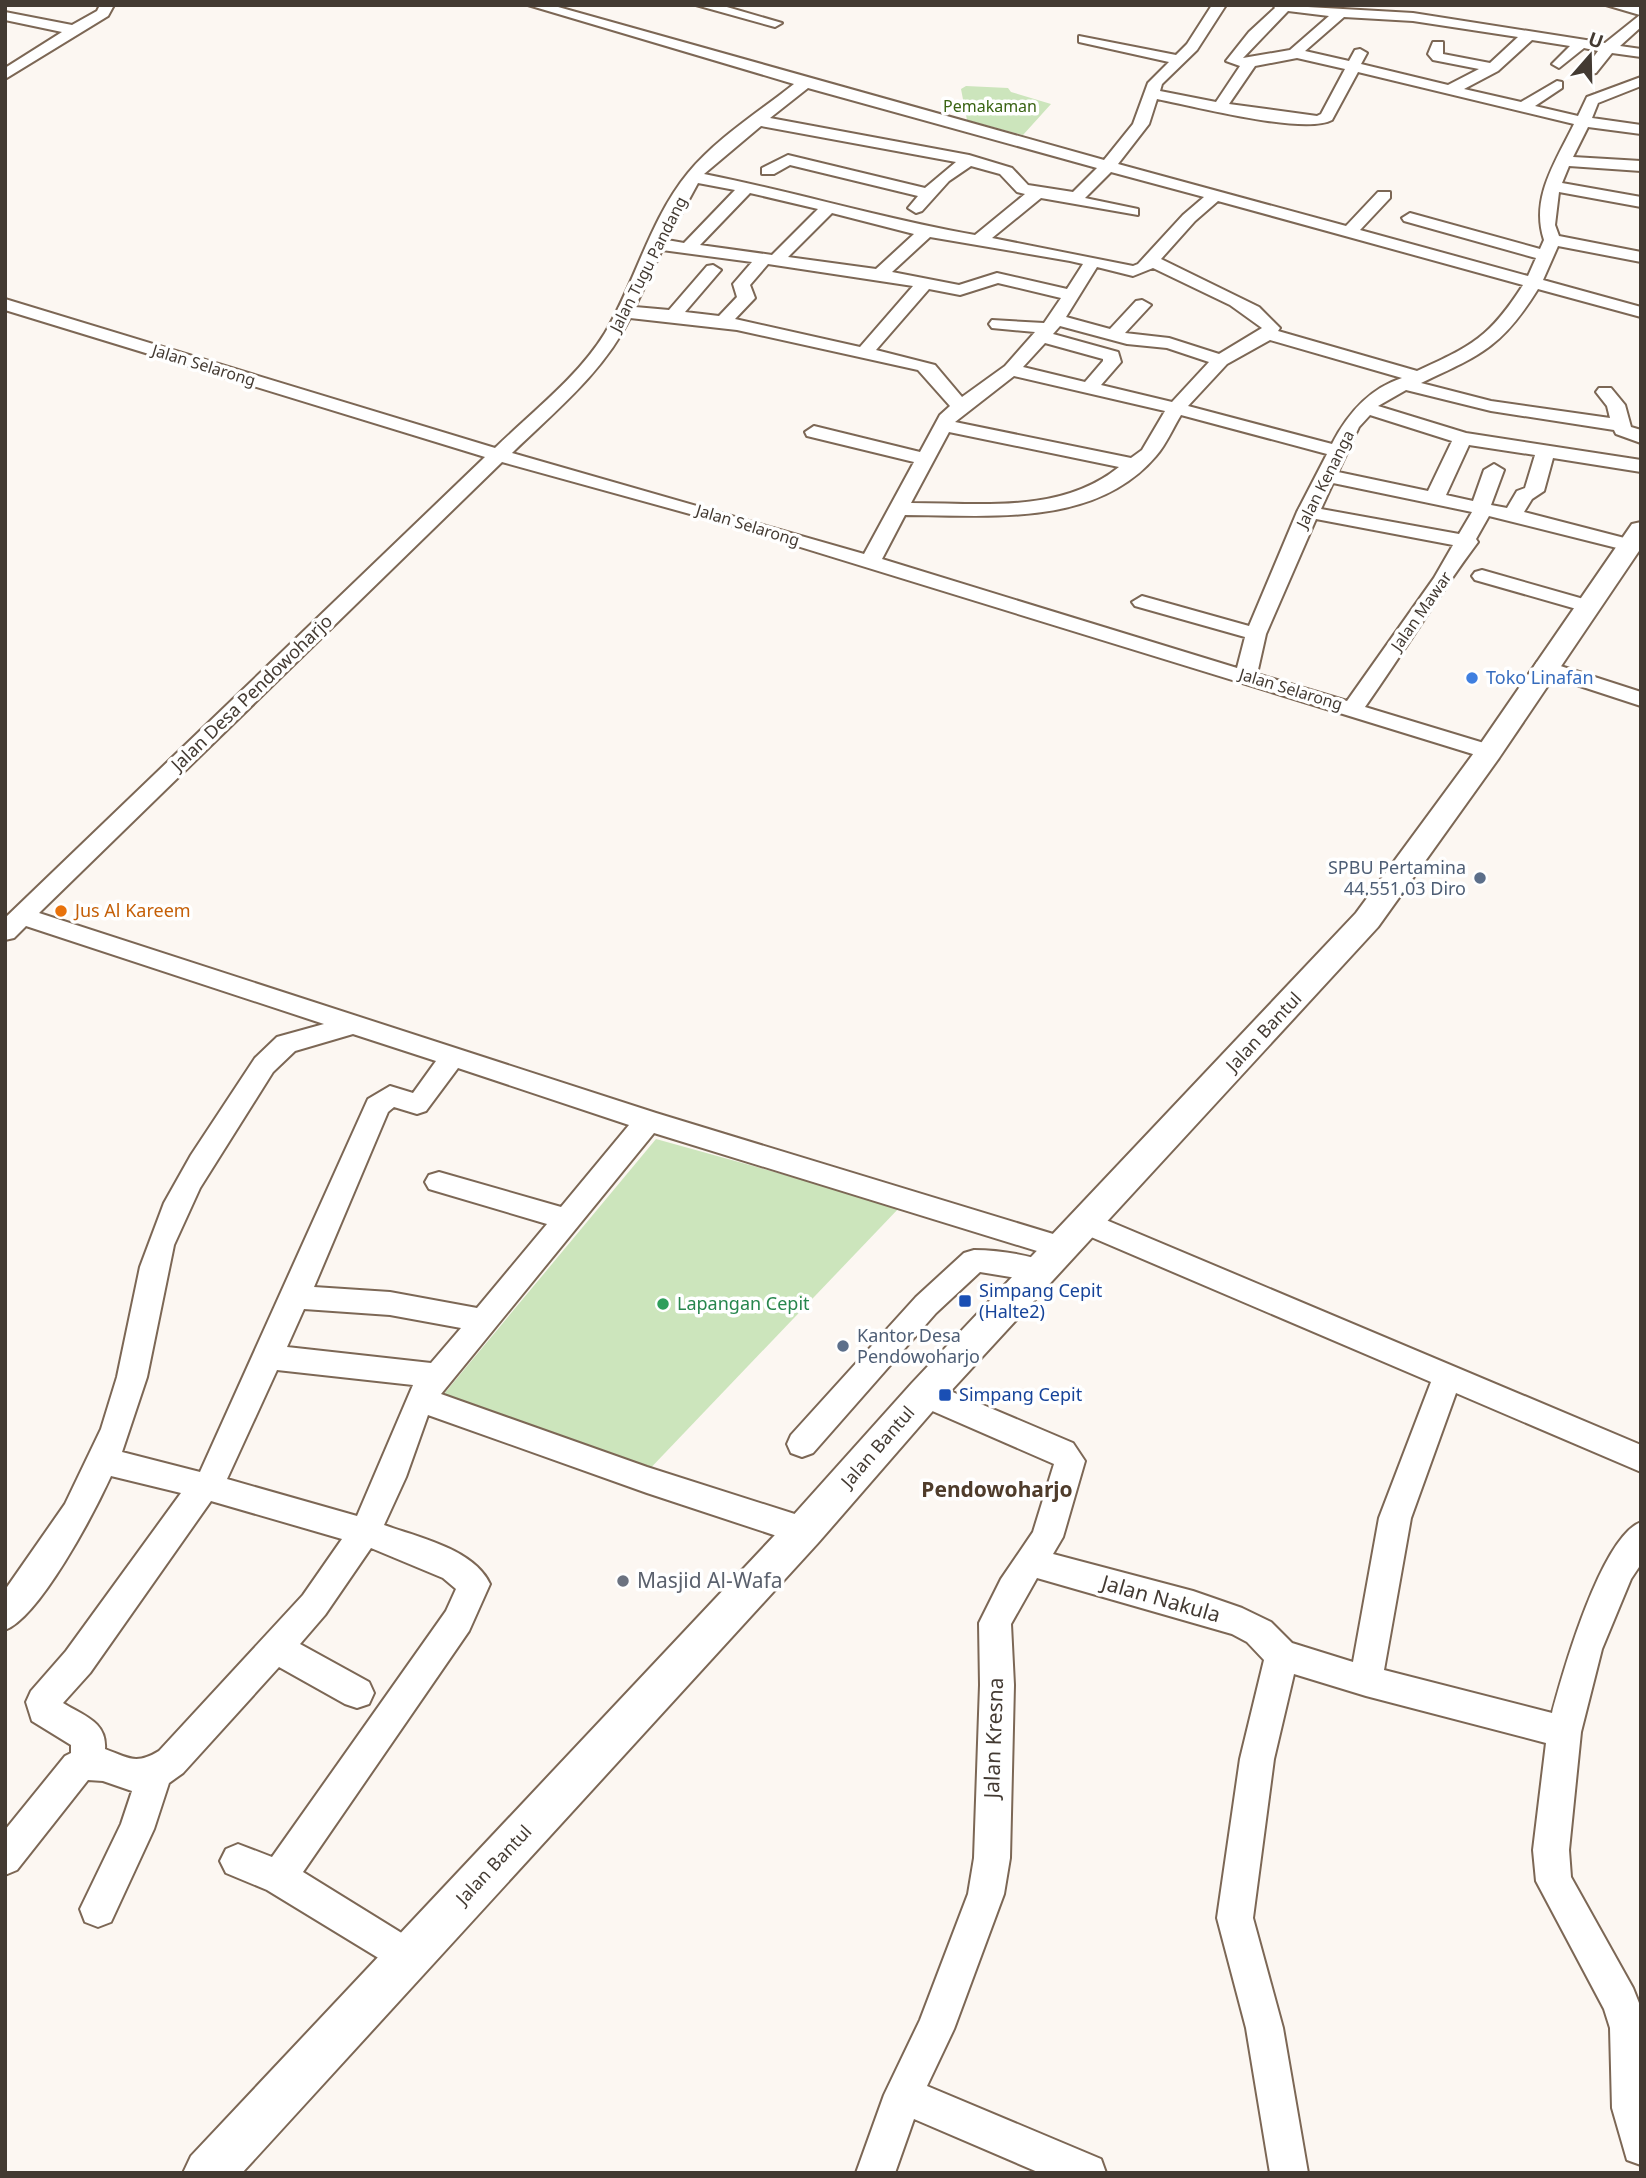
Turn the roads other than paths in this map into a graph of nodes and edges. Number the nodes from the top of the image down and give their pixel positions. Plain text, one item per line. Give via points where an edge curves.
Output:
1 (107, 5) edge
2 (535, 5) edge
3 (704, 5) edge
4 (768, 5) edge
5 (1219, 5) edge
6 (1613, 5) edge
7 (1283, 6) edge
8 (1374, 9) edge
9 (580, 11) edge
10 (1641, 11) edge
11 (1338, 15) junction
12 (5, 16) edge
13 (751, 17) junction
14 (1641, 19) edge
15 (775, 23) dead end
16 (75, 30) junction
17 (1527, 37) junction
18 (1084, 39) dead end
19 (1580, 44) junction
20 (1438, 45) dead end
21 (1610, 49) junction
22 (1294, 53) junction
23 (1360, 53) dead end
24 (1641, 53) edge
25 (1180, 60) junction
26 (11, 64) edge
27 (1249, 64) junction
28 (1559, 64) dead end
29 (1350, 67) junction
30 (1493, 68) junction
31 (1591, 70) dead end
32 (5, 75) edge
33 (1641, 81) edge
34 (805, 83) junction
35 (1557, 85) dead end
36 (1450, 90) junction
37 (1153, 94) junction
38 (1525, 106) junction
39 (1220, 107) junction
40 (760, 121) junction
41 (1585, 122) junction
42 (1641, 130) edge
43 (969, 160) junction
44 (1565, 160) junction
45 (1111, 166) junction
46 (1641, 166) edge
47 (768, 171) dead end
48 (693, 177) junction
49 (1552, 186) junction
50 (747, 187) junction
51 (1038, 192) junction
52 (926, 193) junction
53 (1217, 194) junction
54 (1384, 195) dead end
55 (1060, 197) junction
56 (1641, 202) edge
57 (829, 207) junction
58 (1132, 212) dead end
59 (1410, 218) dead end
60 (903, 227) junction
61 (1350, 230) junction
62 (926, 231) junction
63 (979, 240) junction
64 (657, 244) junction
65 (688, 248) junction
66 (1550, 248) junction
67 (1641, 257) edge
68 (770, 260) junction
69 (1094, 261) junction
70 (1151, 261) junction
71 (713, 270) dead end
72 (880, 275) junction
73 (925, 283) junction
74 (1533, 284) junction
75 (1073, 296) junction
76 (1142, 305) dead end
77 (8, 308) edge
78 (623, 312) junction
79 (1641, 312) edge
80 (675, 313) junction
81 (724, 321) junction
82 (998, 324) dead end
83 (1048, 328) junction
84 (1267, 333) junction
85 (1113, 336) junction
86 (866, 351) junction
87 (1284, 356) dead end
88 (1221, 360) junction
89 (1011, 370) junction
90 (1405, 382) junction
91 (1087, 390) junction
92 (1605, 392) dead end
93 (960, 406) junction
94 (1176, 408) junction
95 (1365, 408) junction
96 (1534, 414) junction
97 (943, 425) junction
98 (1351, 425) junction
99 (1620, 425) junction
100 (814, 432) dead end
101 (1641, 437) edge
102 (1463, 438) junction
103 (1420, 439) dead end
104 (1336, 451) junction
105 (1535, 452) junction
106 (499, 455) junction
107 (926, 459) junction
108 (1135, 465) junction
109 (1641, 466) edge
110 (1328, 475) junction
111 (1491, 478) joint
112 (1524, 495) junction
113 (1435, 498) junction
114 (901, 509) junction
115 (1482, 509) junction
116 (1307, 512) junction
117 (1513, 515) junction
118 (1635, 537) edge
119 (1468, 542) junction
120 (870, 562) junction
121 (1482, 576) dead end
122 (1142, 602) dead end
123 (1587, 606) junction
124 (1256, 634) junction
125 (1545, 667) junction
126 (1246, 676) junction
127 (1641, 699) edge
128 (1353, 708) junction
129 (1489, 752) junction
130 (14, 924) edge
131 (353, 1025) junction
132 (452, 1057) junction
133 (648, 1121) junction
134 (439, 1182) dead end
135 (567, 1219) junction
136 (1064, 1247) junction
137 (295, 1298) junction
138 (484, 1322) junction
139 (268, 1357) junction
140 (1447, 1378) junction
141 (429, 1388) junction
142 (925, 1394) junction
143 (802, 1444) dead end
144 (1641, 1459) edge
145 (105, 1461) junction
146 (206, 1486) junction
147 (365, 1531) junction
148 (804, 1531) junction
149 (1641, 1536) edge
150 (1030, 1562) junction
151 (5, 1615) edge
152 (275, 1647) junction
153 (1282, 1655) junction
154 (1366, 1681) junction
155 (357, 1693) dead end
156 (1564, 1732) junction
157 (87, 1762) junction
158 (155, 1772) junction
159 (5, 1858) edge
160 (239, 1861) dead end
161 (279, 1877) junction
162 (98, 1909) dead end
163 (408, 1958) junction
164 (903, 2095) junction
165 (1641, 2146) edge
166 (208, 2173) edge
167 (876, 2173) edge
168 (1087, 2173) edge
169 (1289, 2173) edge

1 - 16 street via 103,13
2 - 9 street
3 - 13 street
4 - 13 street
5 - 25 street
6 - 10 street
7 - 11 street
7 - 27 street via 1232,59
8 - 11 street
8 - 17 street via 1462,19
9 - 34 street
11 - 22 street
12 - 16 street
13 - 15 street
14 - 21 street
16 - 26 street
17 - 19 street
17 - 30 street
18 - 25 street
19 - 21 street
19 - 28 street
20 - 30 street via 1438,57
21 - 24 street
21 - 31 street
22 - 27 street
22 - 29 street
23 - 29 street
25 - 37 street via 1161,75
26 - 32 street
27 - 39 street
29 - 36 street
29 - 39 street via 1332,109 1319,121
30 - 36 street
33 - 41 street via 1594,97
34 - 40 street, Jalan Tugu Pandang
34 - 45 street
35 - 38 street
36 - 38 street
37 - 39 street
37 - 45 street via 1141,124
38 - 41 street
40 - 43 street
40 - 48 street, Jalan Tugu Pandang
41 - 42 street
41 - 44 street
43 - 51 street via 1003,170 1018,187
43 - 52 street
44 - 46 street
44 - 49 street
45 - 53 street
45 - 55 street via 1080,195
47 - 52 street via 781,161 792,160
48 - 50 street
48 - 64 street, Jalan Tugu Pandang
49 - 56 street
49 - 66 street via 1547,227
50 - 57 street
50 - 65 street
51 - 55 street
51 - 63 street
52 - 60 street
53 - 61 street
53 - 70 street
54 - 61 street
55 - 58 street
57 - 60 street
57 - 68 street
59 - 66 street
60 - 62 street
61 - 74 street
62 - 63 street
62 - 72 street
63 - 69 street
64 - 65 street
64 - 78 street, Jalan Tugu Pandang
65 - 68 street
66 - 67 street
66 - 74 street
68 - 72 street
68 - 81 street via 741,284 746,298
69 - 70 street via 1133,271
69 - 75 street
70 - 84 street via 1235,301 1268,322 1271,328
71 - 80 street
72 - 73 street
73 - 75 street via 968,290 997,278
73 - 86 street
74 - 79 street
74 - 90 street, Jalan Kenanga via 1510,320 1486,342 1446,366
75 - 83 street
76 - 85 street
77 - 106 street, Jalan Selarong
78 - 80 street
78 - 106 street, Jalan Tugu Pandang via 600,354
80 - 81 street
81 - 86 street
82 - 83 street
83 - 85 street
83 - 89 street
83 - 91 street via 1112,356 1112,362
84 - 88 street
84 - 90 street
85 - 88 street via 1169,342
86 - 93 street via 930,368
87 - 90 street
88 - 94 street
89 - 91 street
89 - 93 street
90 - 95 street, Jalan Kenanga
90 - 96 street
91 - 94 street
92 - 99 street via 1616,405
93 - 97 street
94 - 104 street
94 - 108 street via 1149,453
95 - 98 street, Jalan Kenanga
95 - 102 street
96 - 99 street
96 - 105 street
97 - 107 street
97 - 108 street
98 - 103 street
98 - 104 street, Jalan Kenanga
99 - 101 street
100 - 107 street
102 - 105 street
102 - 113 street
104 - 110 street, Jalan Kenanga
105 - 109 street
105 - 112 street via 1534,491
106 - 120 street, Jalan Selarong
106 - 130 street, Jalan Desa Pendowoharjo
107 - 114 street
108 - 114 street via 1112,482 1053,506
110 - 113 street
110 - 116 street, Jalan Kenanga
111 - 112 street
111 - 115 street, Jalan Mawar
112 - 117 street
113 - 115 street
114 - 120 street
115 - 117 street
115 - 119 street, Jalan Mawar
116 - 119 street
116 - 124 street, Jalan Kenanga
117 - 118 street
118 - 123 main road, Jalan Bantul
119 - 128 street, Jalan Mawar
120 - 126 street, Jalan Selarong
121 - 123 street
122 - 124 street
123 - 125 main road, Jalan Bantul
124 - 126 street, Jalan Kenanga
125 - 127 street
125 - 129 main road, Jalan Bantul
126 - 128 street, Jalan Selarong
128 - 129 street, Jalan Selarong
129 - 136 main road, Jalan Bantul via 1367,920
130 - 131 street
131 - 132 street
131 - 145 street via 279,1048 185,1192 167,1225 127,1398
132 - 133 street
132 - 137 street via 422,1101 417,1104 390,1096 377,1106
133 - 135 street
133 - 136 street
134 - 135 street
135 - 138 street
136 - 140 street
136 - 142 main road, Jalan Bantul
136 - 143 street via 974,1261 926,1305
137 - 138 street via 442,1310
137 - 139 street
138 - 141 street
139 - 141 street
139 - 146 street
140 - 144 street
140 - 154 street via 1395,1518
141 - 147 street
141 - 148 street via 647,1480
142 - 148 main road, Jalan Bantul
142 - 150 street, Jalan Kresna via 1069,1457 1068,1475 1051,1525
145 - 146 street
145 - 151 street via 53,1552
146 - 147 street
146 - 157 street via 78,1662 43,1702 44,1710 89,1737
147 - 152 street via 314,1605
147 - 161 street via 449,1564 474,1584 458,1621
148 - 163 main road, Jalan Bantul
149 - 156 street via 1601,1609
150 - 153 street, Jalan Nakula via 1242,1623
150 - 164 street, Jalan Kresna via 995,1623 992,1858 986,1894 935,2029
152 - 155 street
152 - 158 street via 179,1754
153 - 154 street
153 - 169 street via 1257,1759 1235,1917 1270,2052
154 - 156 street
156 - 165 street via 1551,1850 1554,1881 1620,2001 1629,2028 1631,2108
157 - 158 street via 128,1774
157 - 159 street via 78,1767
158 - 162 street via 137,1829
160 - 161 street
161 - 163 street
163 - 166 main road, Jalan Bantul
164 - 167 street, Jalan Kresna
164 - 168 street

